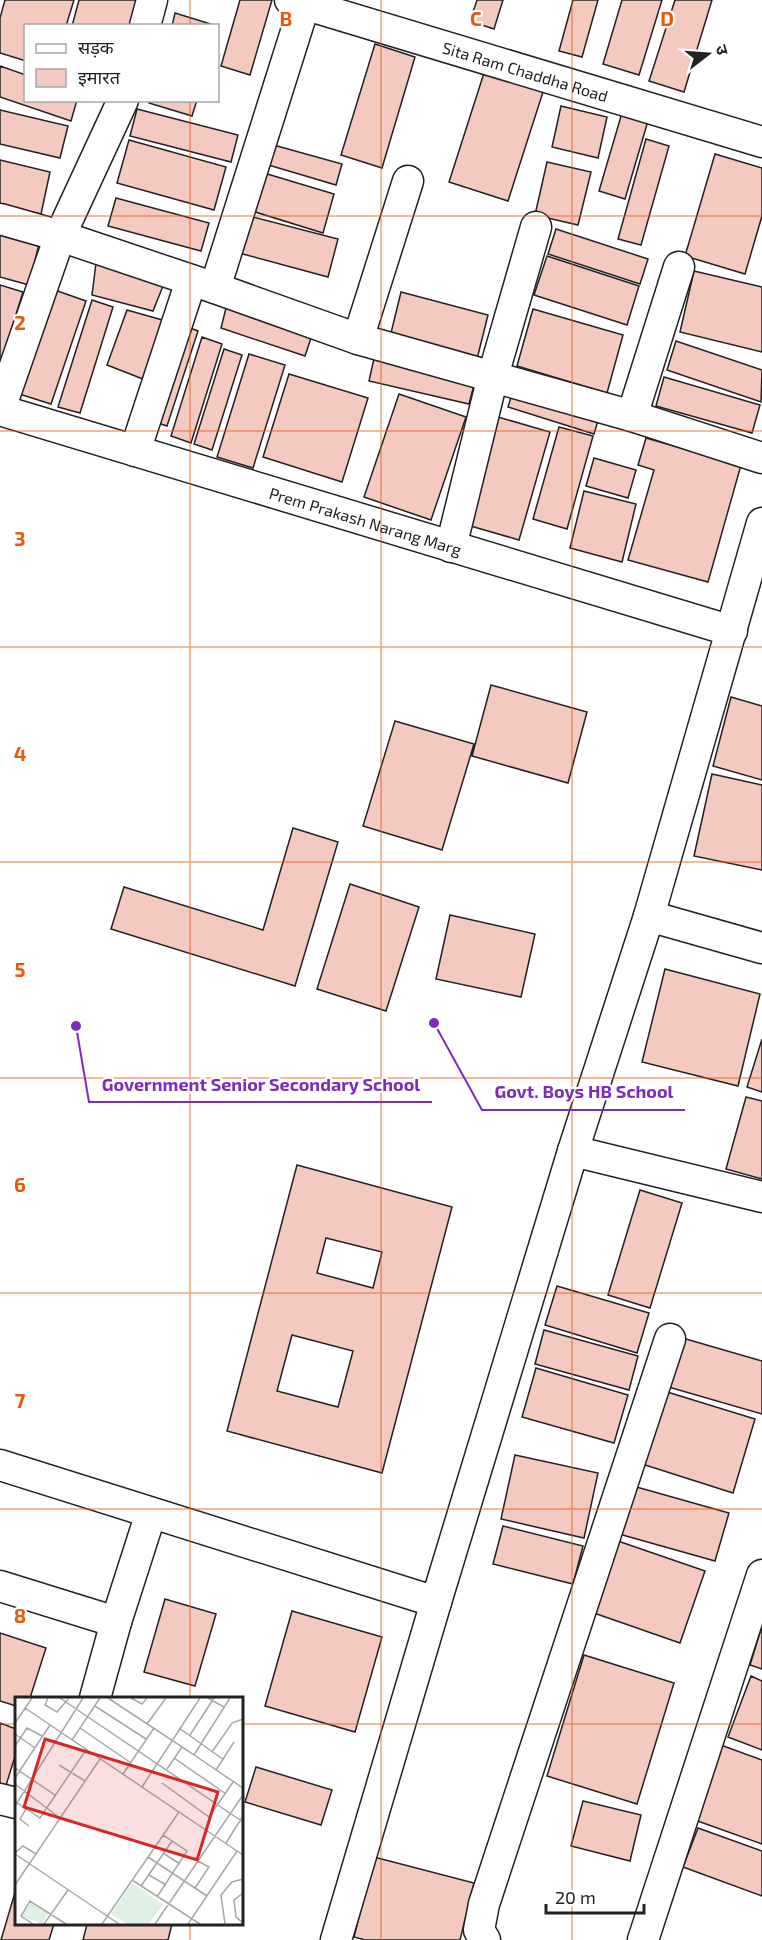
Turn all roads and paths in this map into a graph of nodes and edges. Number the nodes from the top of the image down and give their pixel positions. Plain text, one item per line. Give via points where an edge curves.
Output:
1 (152, 0) edge
2 (300, 1) edge
3 (146, 24) edge
4 (122, 102) edge
5 (762, 142) edge
6 (408, 181) dead end
7 (0, 219) edge
8 (536, 227) dead end
9 (60, 236) junction
10 (679, 267) dead end
11 (203, 284) junction
12 (358, 339) junction
13 (493, 376) junction
14 (0, 409) edge
15 (632, 416) junction
16 (135, 451) junction
17 (762, 458) edge
18 (762, 523) edge
19 (451, 547) junction
20 (732, 631) junction
21 (649, 916) junction
22 (762, 948) edge
23 (573, 1151) junction
24 (762, 1197) edge
25 (670, 1339) dead end
26 (0, 1465) edge
27 (151, 1513) junction
28 (762, 1575) edge
29 (0, 1586) edge
30 (436, 1602) junction
31 (116, 1623) junction
32 (95, 1697) edge
33 (0, 1799) edge
34 (15, 1803) edge
35 (336, 1940) edge
36 (485, 1940) edge
37 (643, 1940) edge

1 - 3 street
2 - 5 street, Sita Ram Chaddha Road
2 - 11 street
4 - 9 street
6 - 12 street
7 - 9 street
8 - 13 street
9 - 11 street
9 - 14 street
10 - 15 street
11 - 12 street
11 - 16 street
12 - 13 street
13 - 15 street
13 - 19 street
14 - 16 street, Prem Prakash Narang Marg
15 - 17 street
16 - 19 street, Prem Prakash Narang Marg
18 - 20 street
19 - 20 street, Prem Prakash Narang Marg
20 - 21 street
21 - 22 street
21 - 23 street
23 - 24 street
23 - 30 street
25 - 36 street via 484,1904 479,1930
26 - 27 street
27 - 30 street
27 - 31 street
28 - 37 street
29 - 31 street
30 - 35 street
31 - 32 street
33 - 34 street

